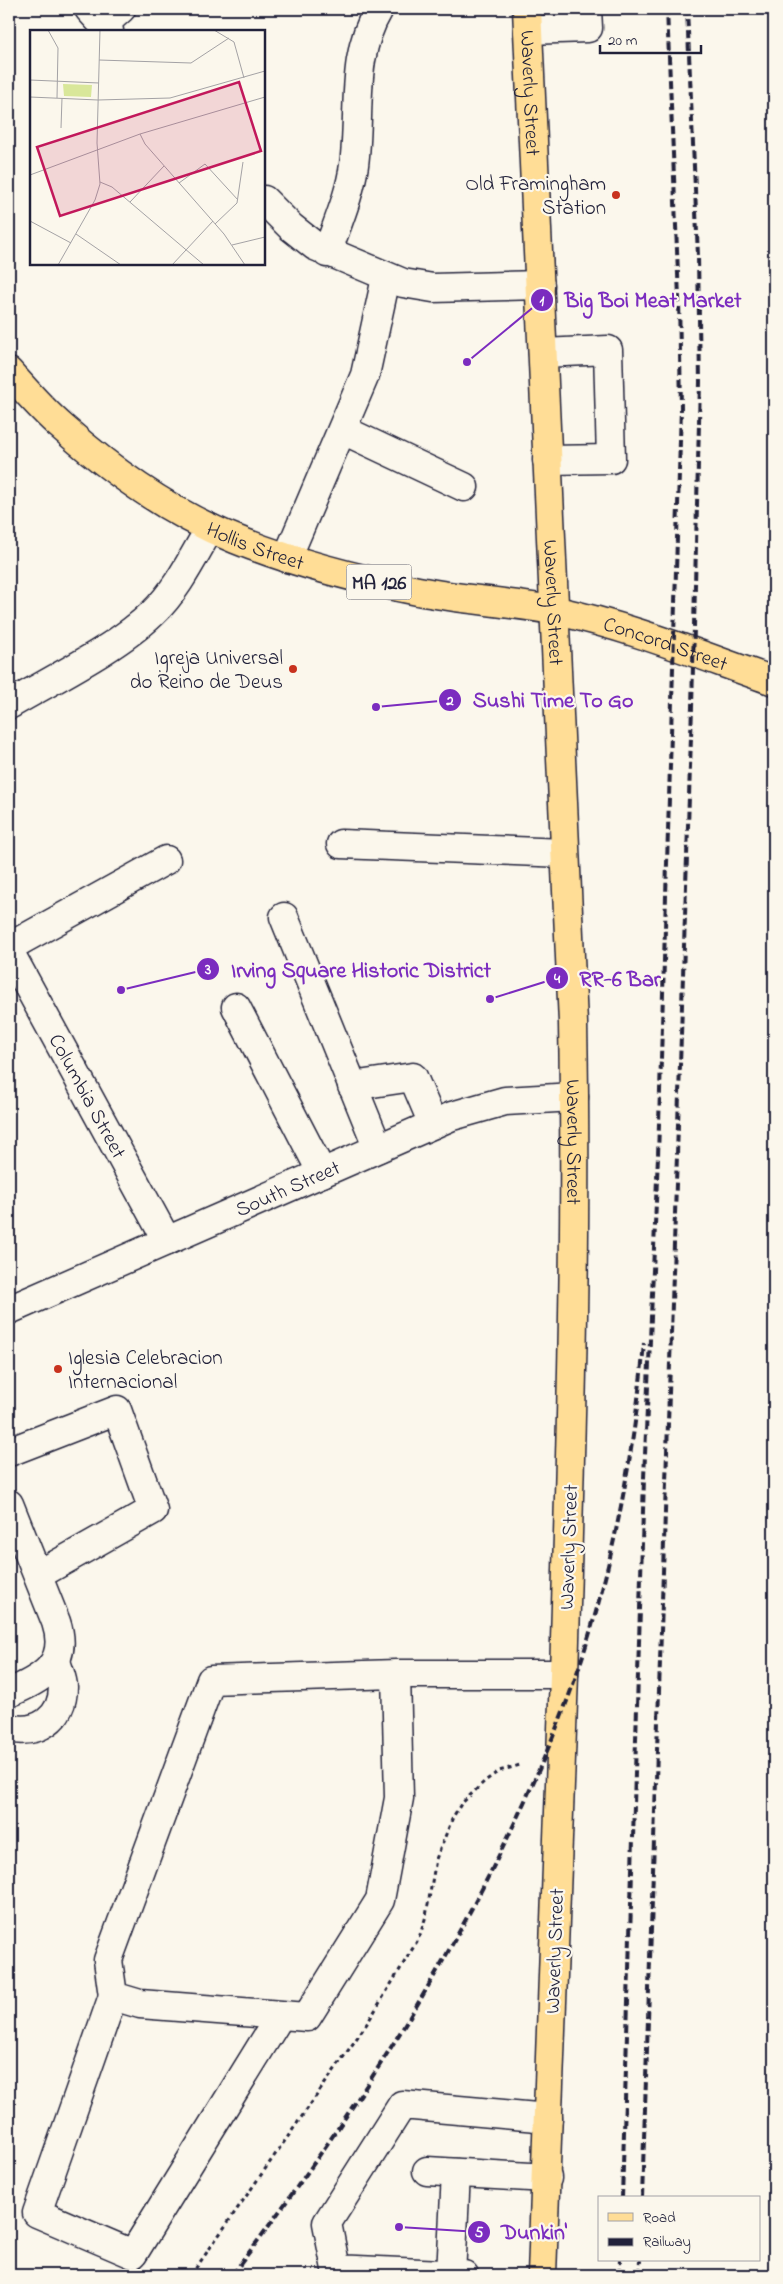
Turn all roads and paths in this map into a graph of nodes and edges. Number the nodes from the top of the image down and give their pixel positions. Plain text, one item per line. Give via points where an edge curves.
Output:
1 (379, 9) edge
2 (588, 9) edge
3 (528, 20) edge
4 (265, 201) edge
5 (327, 253) junction
6 (386, 278) junction
7 (540, 285) junction
8 (543, 353) junction
9 (9, 372) edge
10 (343, 430) junction
11 (547, 460) junction
12 (464, 487) dead end
13 (210, 528) junction
14 (287, 558) junction
15 (553, 610) junction
16 (774, 681) edge
17 (9, 705) edge
18 (341, 844) dead end
19 (564, 853) junction
20 (166, 860) dead end
21 (284, 917) dead end
22 (9, 947) edge
23 (9, 951) edge
24 (236, 1007) dead end
25 (352, 1086) junction
26 (574, 1097) junction
27 (433, 1124) junction
28 (378, 1148) junction
29 (322, 1173) junction
30 (167, 1241) junction
31 (9, 1310) edge
32 (9, 1452) edge
33 (9, 1504) edge
34 (38, 1575) junction
35 (56, 1661) junction
36 (396, 1674) junction
37 (564, 1674) junction
38 (9, 1694) edge
39 (9, 1728) edge
40 (520, 1765) dead end
41 (113, 1996) junction
42 (280, 2016) junction
43 (548, 2118) junction
44 (427, 2171) dead end
45 (456, 2173) junction
46 (546, 2178) junction
47 (192, 2275) edge
48 (451, 2275) edge
49 (464, 2275) edge
50 (542, 2275) edge

1 - 5 street via 367,34 360,62 352,175
2 - 3 street via 588,28
3 - 7 main road, Waverly Street
4 - 5 street via 303,238
5 - 6 street
6 - 7 street via 433,288
6 - 10 street via 366,369
7 - 8 main road, Waverly Street
8 - 11 main road, Waverly Street
8 - 11 street via 608,350 611,460
9 - 13 main road, Hollis Street / MA 126 via 60,426 108,464 150,494
10 - 12 street
10 - 14 street
11 - 15 main road, Waverly Street
13 - 14 main road, Hollis Street / MA 126
13 - 17 street via 181,577 152,614 103,649
14 - 15 main road, Hollis Street / MA 126 via 420,591
15 - 16 main road, Concord Street / MA 126 via 625,628
15 - 19 main road, Waverly Street
18 - 19 street
19 - 26 main road, Waverly Street
20 - 22 street
21 - 25 street
23 - 30 street, Columbia Street
24 - 29 street
25 - 27 street via 414,1077
25 - 28 street
26 - 27 street, South Street via 505,1101
26 - 37 main road, Waverly Street via 574,1358
27 - 28 street, South Street
28 - 29 street, South Street
29 - 30 street, South Street
30 - 31 street, South Street
32 - 34 street via 117,1410 153,1510
33 - 34 street
34 - 35 street via 59,1631
35 - 38 street via 39,1679
35 - 39 street via 64,1688 53,1716 34,1730
36 - 37 street
36 - 41 street via 210,1680 108,1960
36 - 42 street via 398,1798 380,1900 307,2017
37 - 43 main road, Waverly Street
40 - 47 path via 499,1771 485,1781 453,1816 436,1860 419,1938 363,2030
41 - 42 street via 140,2004
41 - 42 street via 37,2213 133,2254
43 - 46 main road, Waverly Street
43 - 48 street via 402,2105 327,2223 336,2269
44 - 45 street
45 - 46 street
45 - 48 street
46 - 50 main road, Waverly Street
48 - 49 street

